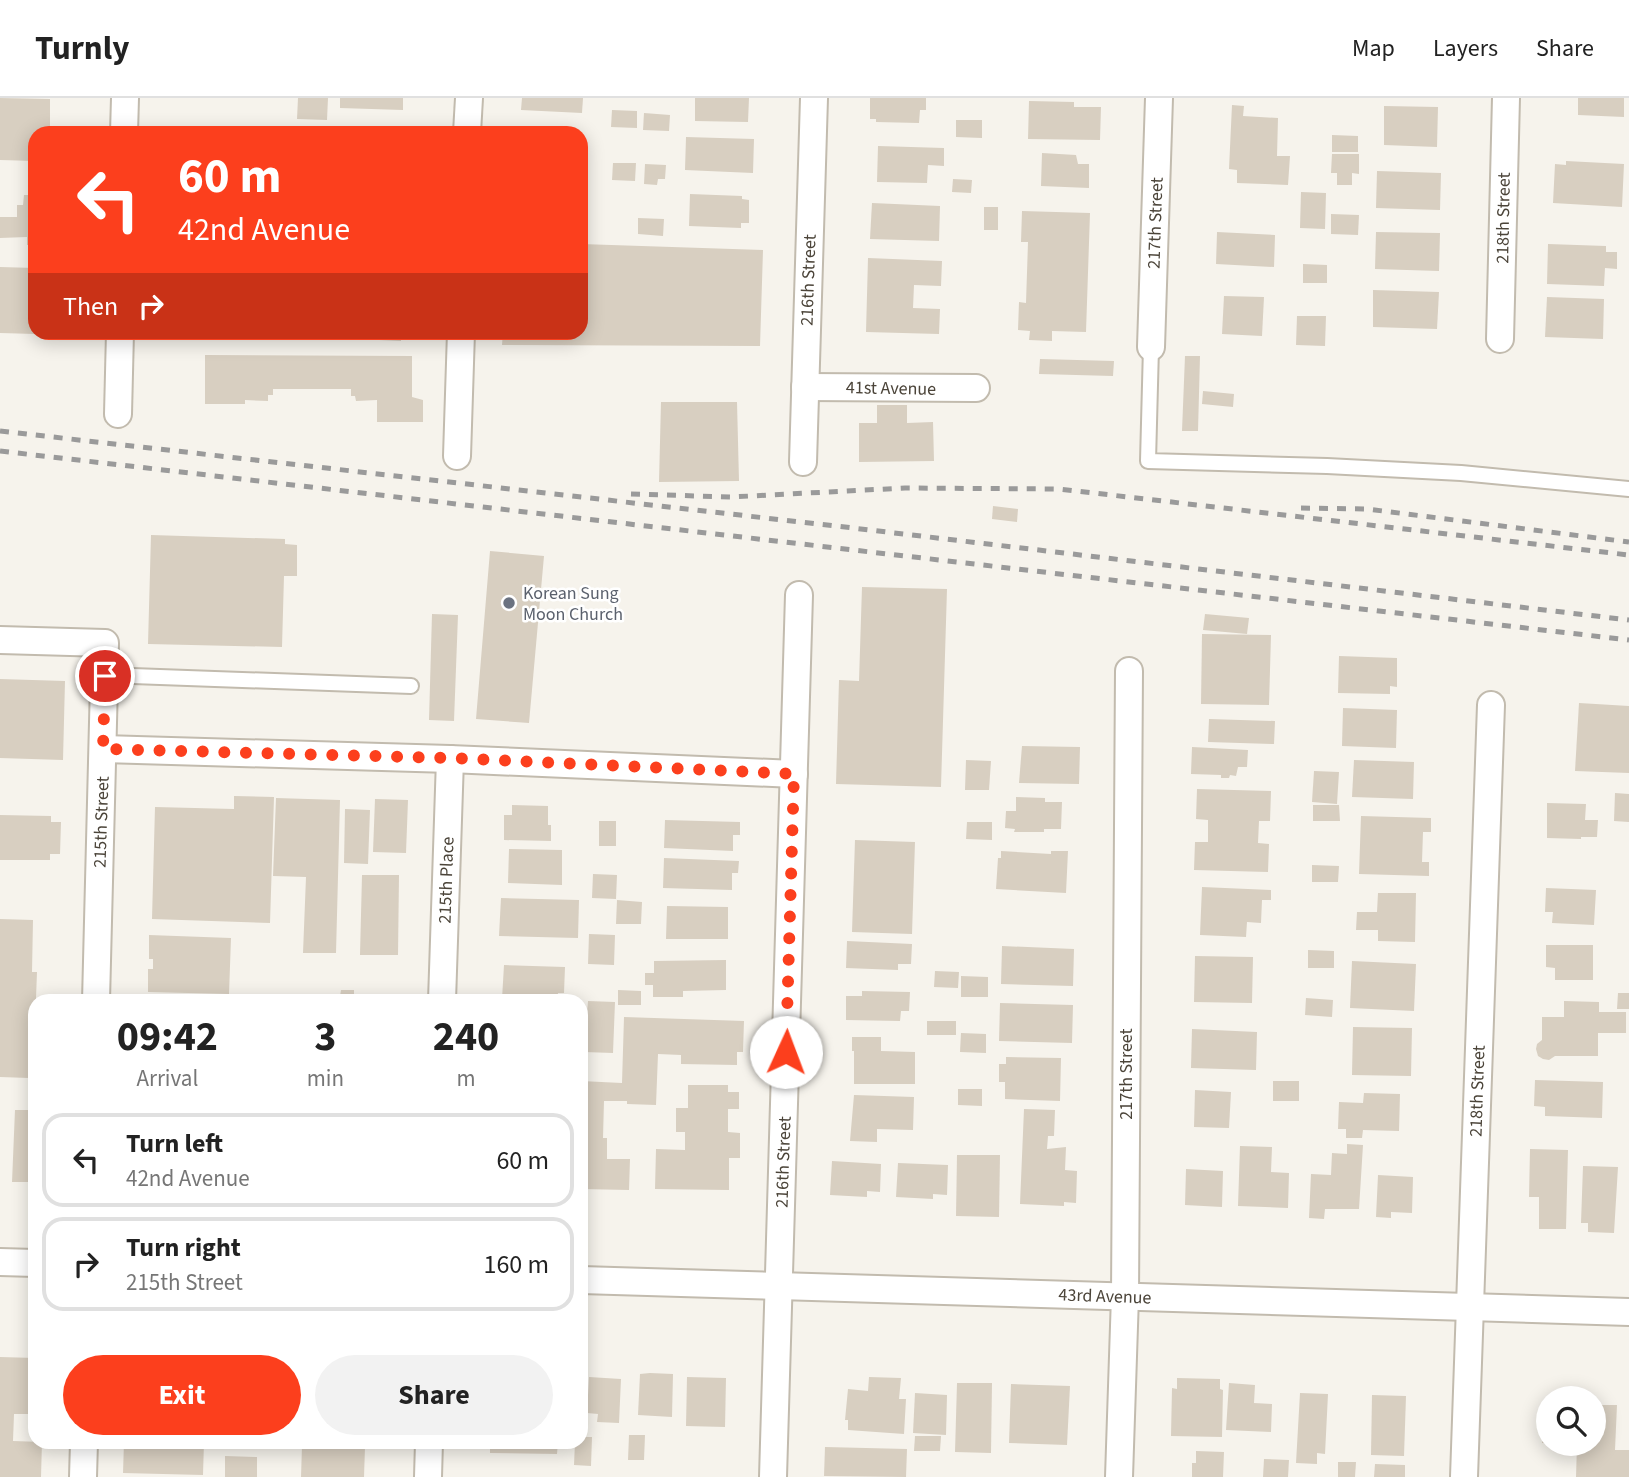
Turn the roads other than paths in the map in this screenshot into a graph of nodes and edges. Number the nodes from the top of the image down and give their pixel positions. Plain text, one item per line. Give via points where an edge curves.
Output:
1 (125, 98) edge
2 (468, 98) edge
3 (814, 98) edge
4 (1159, 98) edge
5 (1506, 98) edge
6 (124, 126) edge
7 (467, 126) edge
8 (1500, 339) dead end
9 (120, 340) edge
10 (461, 340) edge
11 (1151, 347) joint
12 (805, 387) junction
13 (976, 388) dead end
14 (118, 414) dead end
15 (457, 456) dead end
16 (803, 462) dead end
17 (1629, 489) edge
18 (799, 595) dead end
19 (0, 640) edge
20 (1129, 671) dead end
21 (105, 676) junction
22 (411, 686) dead end
23 (1491, 705) dead end
24 (103, 749) junction
25 (450, 758) junction
26 (794, 774) junction
27 (96, 994) edge
28 (442, 994) edge
29 (0, 1262) edge
30 (28, 1263) edge
31 (588, 1280) edge
32 (779, 1287) junction
33 (1125, 1296) junction
34 (1469, 1308) junction
35 (1629, 1312) edge
36 (83, 1449) edge
37 (429, 1449) edge
38 (83, 1477) edge
39 (428, 1477) edge
40 (774, 1477) edge
41 (1119, 1477) edge
42 (1464, 1477) edge

1 - 6 street
2 - 7 street
3 - 12 street, 216th Street
4 - 11 street, 217th Street
5 - 8 street, 218th Street
9 - 14 street
10 - 15 street
11 - 17 lane via 1148,461 1461,473
12 - 13 street, 41st Avenue
12 - 16 street, 216th Street
18 - 26 street, 216th Street
19 - 21 street, 215th Street via 106,643
20 - 33 street, 217th Street
21 - 22 lane
21 - 24 street, 215th Street
23 - 34 street, 218th Street
24 - 25 street
24 - 27 street, 215th Street
25 - 26 street
25 - 28 street, 215th Place
26 - 32 street, 216th Street
29 - 30 street
31 - 32 street, 43rd Avenue
32 - 33 street, 43rd Avenue
32 - 40 street, 216th Street
33 - 34 street, 43rd Avenue
33 - 41 street, 217th Street
34 - 35 street, 43rd Avenue
34 - 42 street, 218th Street
36 - 38 street
37 - 39 street

